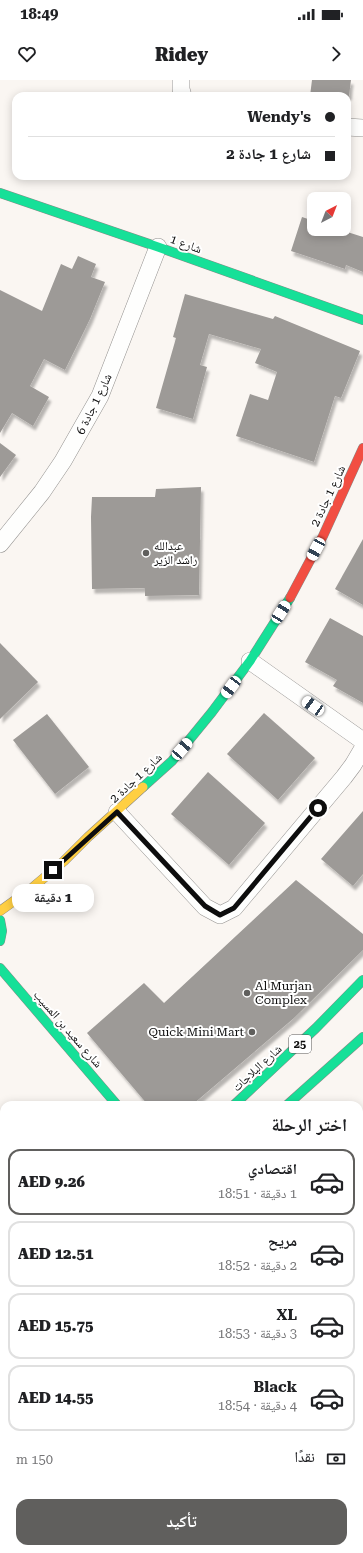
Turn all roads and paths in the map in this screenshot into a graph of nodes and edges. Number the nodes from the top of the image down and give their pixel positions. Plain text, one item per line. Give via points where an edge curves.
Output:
1 (181, 80) edge
2 (181, 92) edge
3 (351, 127) edge
4 (363, 128) edge
5 (0, 193) edge
6 (158, 247) junction
7 (363, 320) edge
8 (363, 448) edge
9 (0, 544) edge
10 (250, 661) junction
11 (363, 741) edge
12 (363, 748) edge
13 (117, 812) junction
14 (0, 911) edge
15 (0, 920) edge
16 (0, 941) edge
17 (0, 968) edge
18 (363, 980) edge
19 (363, 1037) edge
20 (114, 1101) edge
21 (238, 1101) edge
22 (291, 1101) edge

1 - 2 street
3 - 4 street
5 - 6 street, شارع 1
6 - 7 street, شارع 1
6 - 9 street, شارع 1 جادة 6 via 100,396 50,479
8 - 10 street, شارع 1 جادة 2 via 323,536 289,600
10 - 11 street
10 - 13 street, شارع 1 جادة 2 via 172,761
12 - 13 street via 344,777 234,908 220,915 205,906
13 - 14 street, شارع 1 جادة 2 via 64,861
15 - 16 street
17 - 20 street, شارع سعيد بن المسيب
18 - 21 street, شارع البلاجات / 25
19 - 22 street

